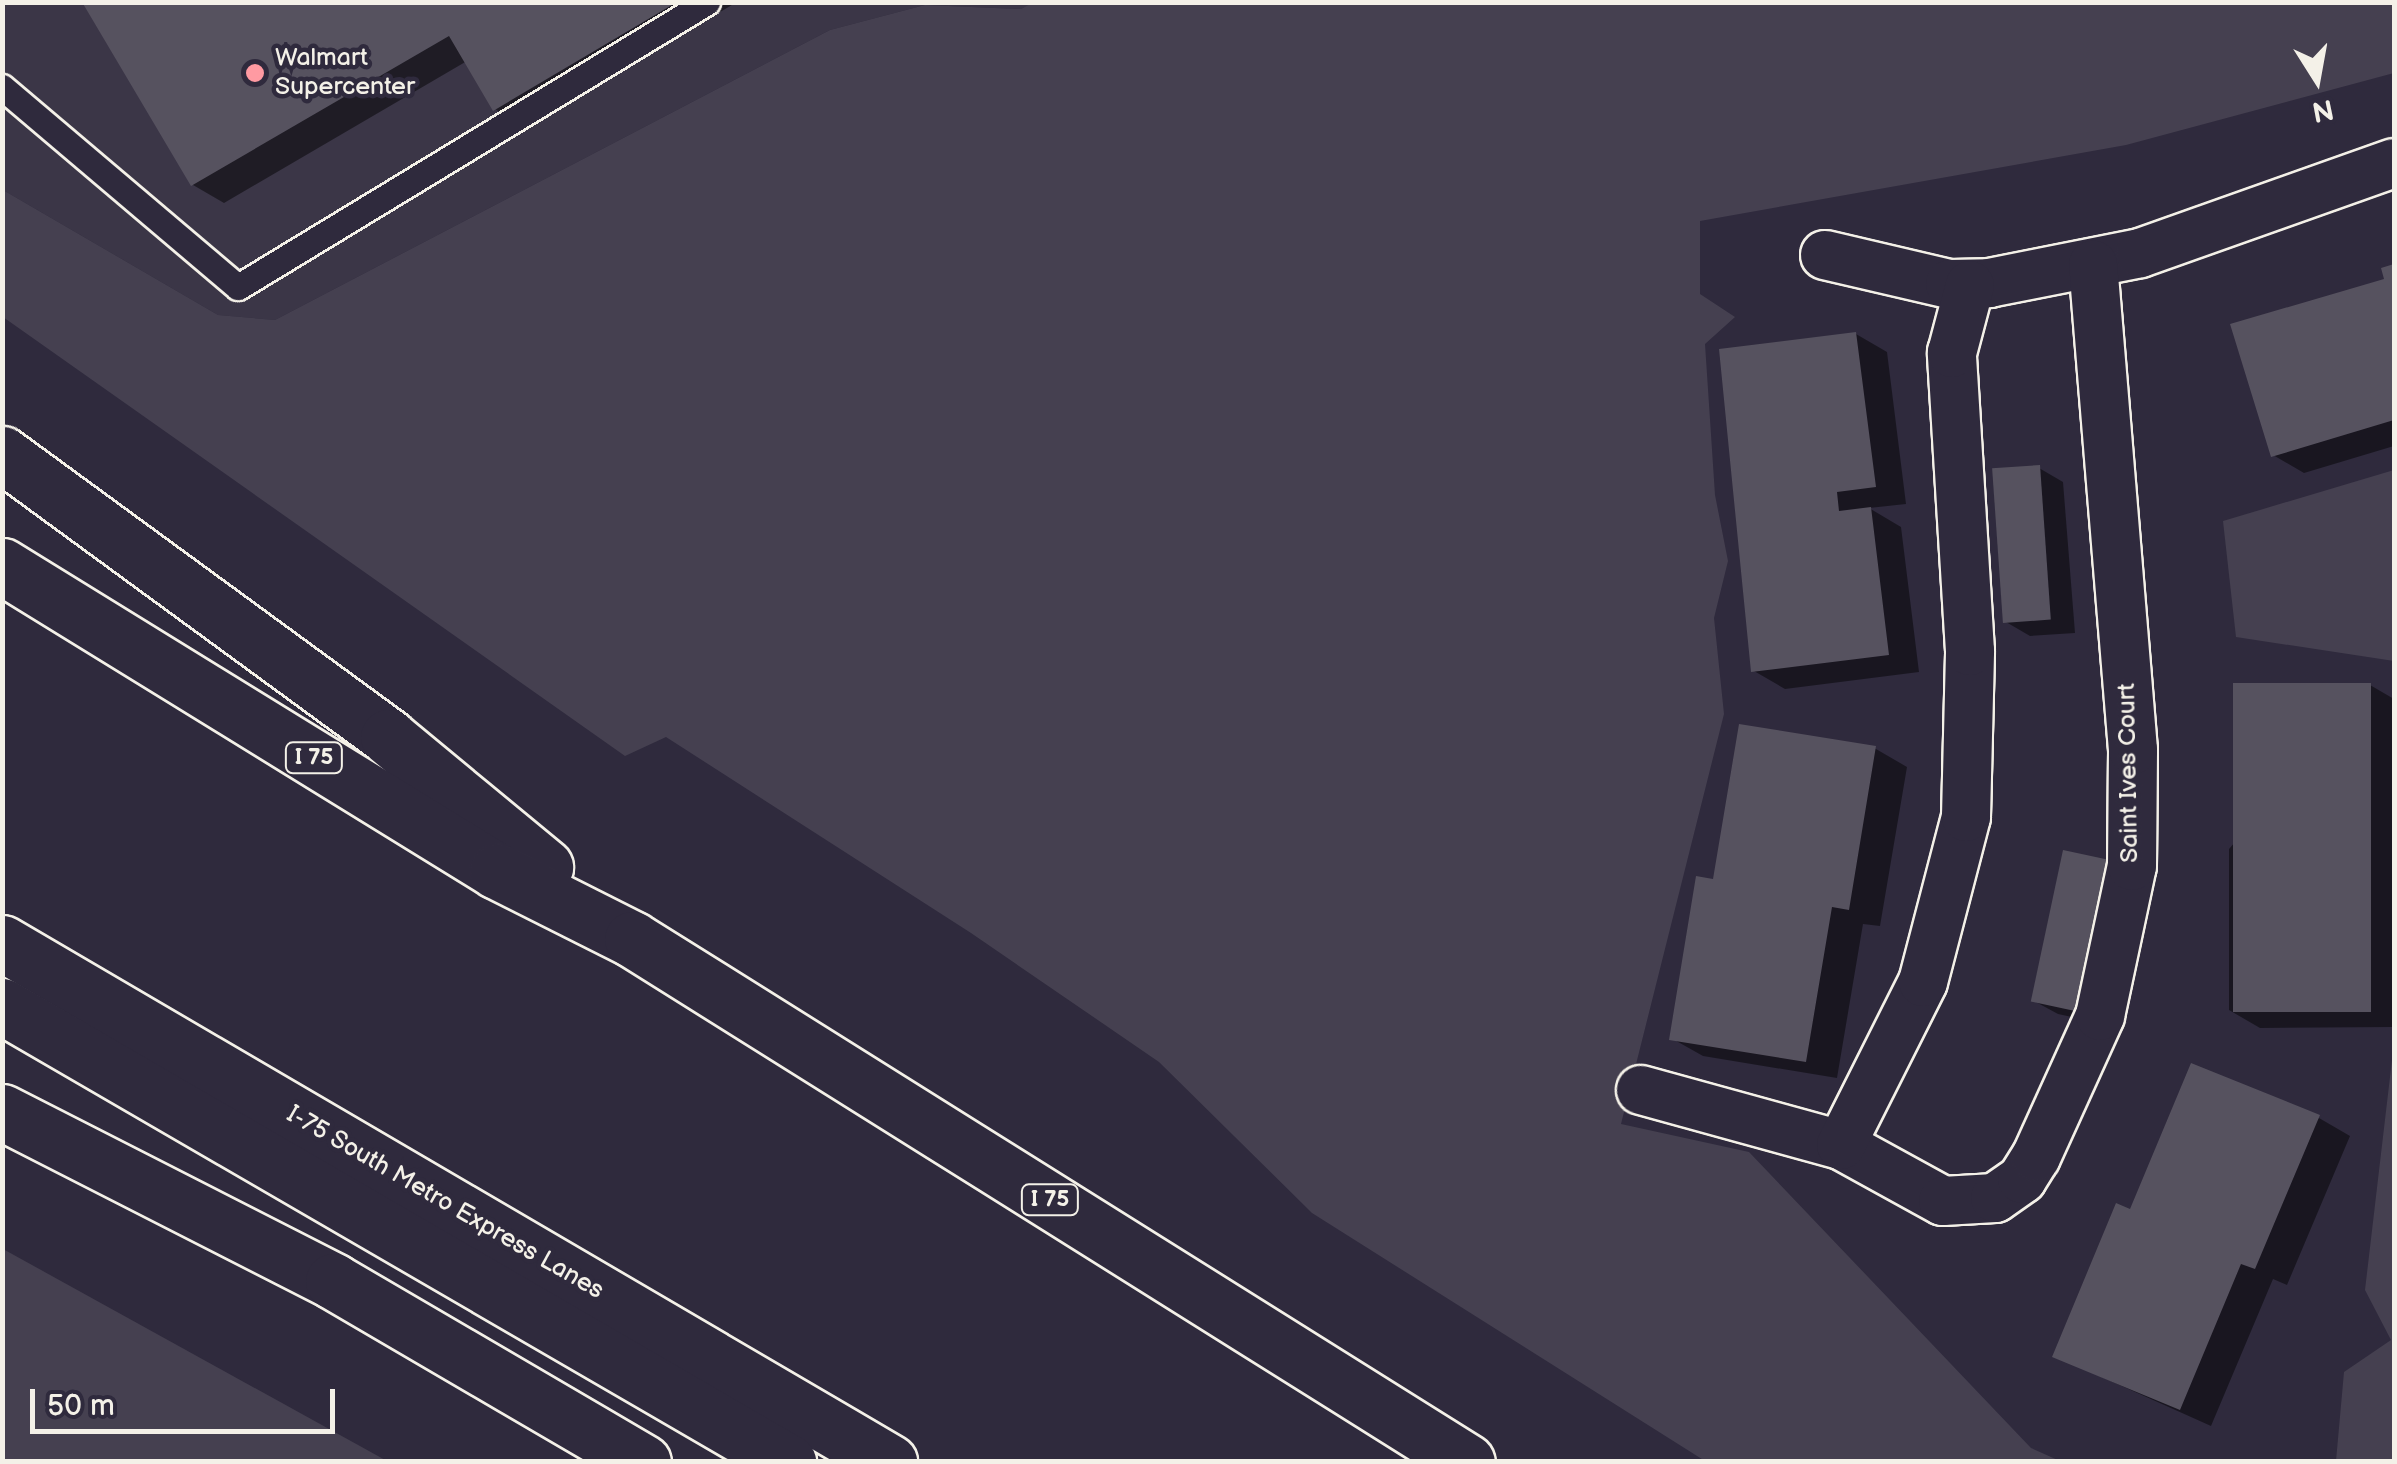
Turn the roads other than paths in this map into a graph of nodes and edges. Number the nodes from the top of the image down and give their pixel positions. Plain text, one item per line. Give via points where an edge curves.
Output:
1 (707, 2) edge
2 (2, 87) edge
3 (2394, 162) edge
4 (1825, 254) dead end
5 (2093, 265) junction
6 (1970, 285) junction
7 (2, 454) edge
8 (2, 566) edge
9 (632, 939) junction
10 (2, 942) edge
11 (2, 1006) edge
12 (1641, 1090) dead end
13 (2, 1112) edge
14 (1841, 1145) junction
15 (643, 1462) edge
16 (788, 1462) edge
17 (889, 1462) edge
18 (1467, 1462) edge

1 - 2 lane via 238,288
3 - 5 street
4 - 6 street
5 - 6 street
5 - 14 street, Saint Ives Court via 2133,750 2132,866 2111,978 2070,1092 2036,1158 2004,1193 1974,1204 1944,1201
6 - 14 street via 1952,353 1969,614 1966,816 1923,982
7 - 9 highway via 388,737
8 - 9 highway, I 75 via 497,870
9 - 18 highway, I 75
10 - 17 highway, I-75 South Metro Express Lanes
11 - 16 highway
12 - 14 street, Saint Ives Court
13 - 15 highway via 333,1280

